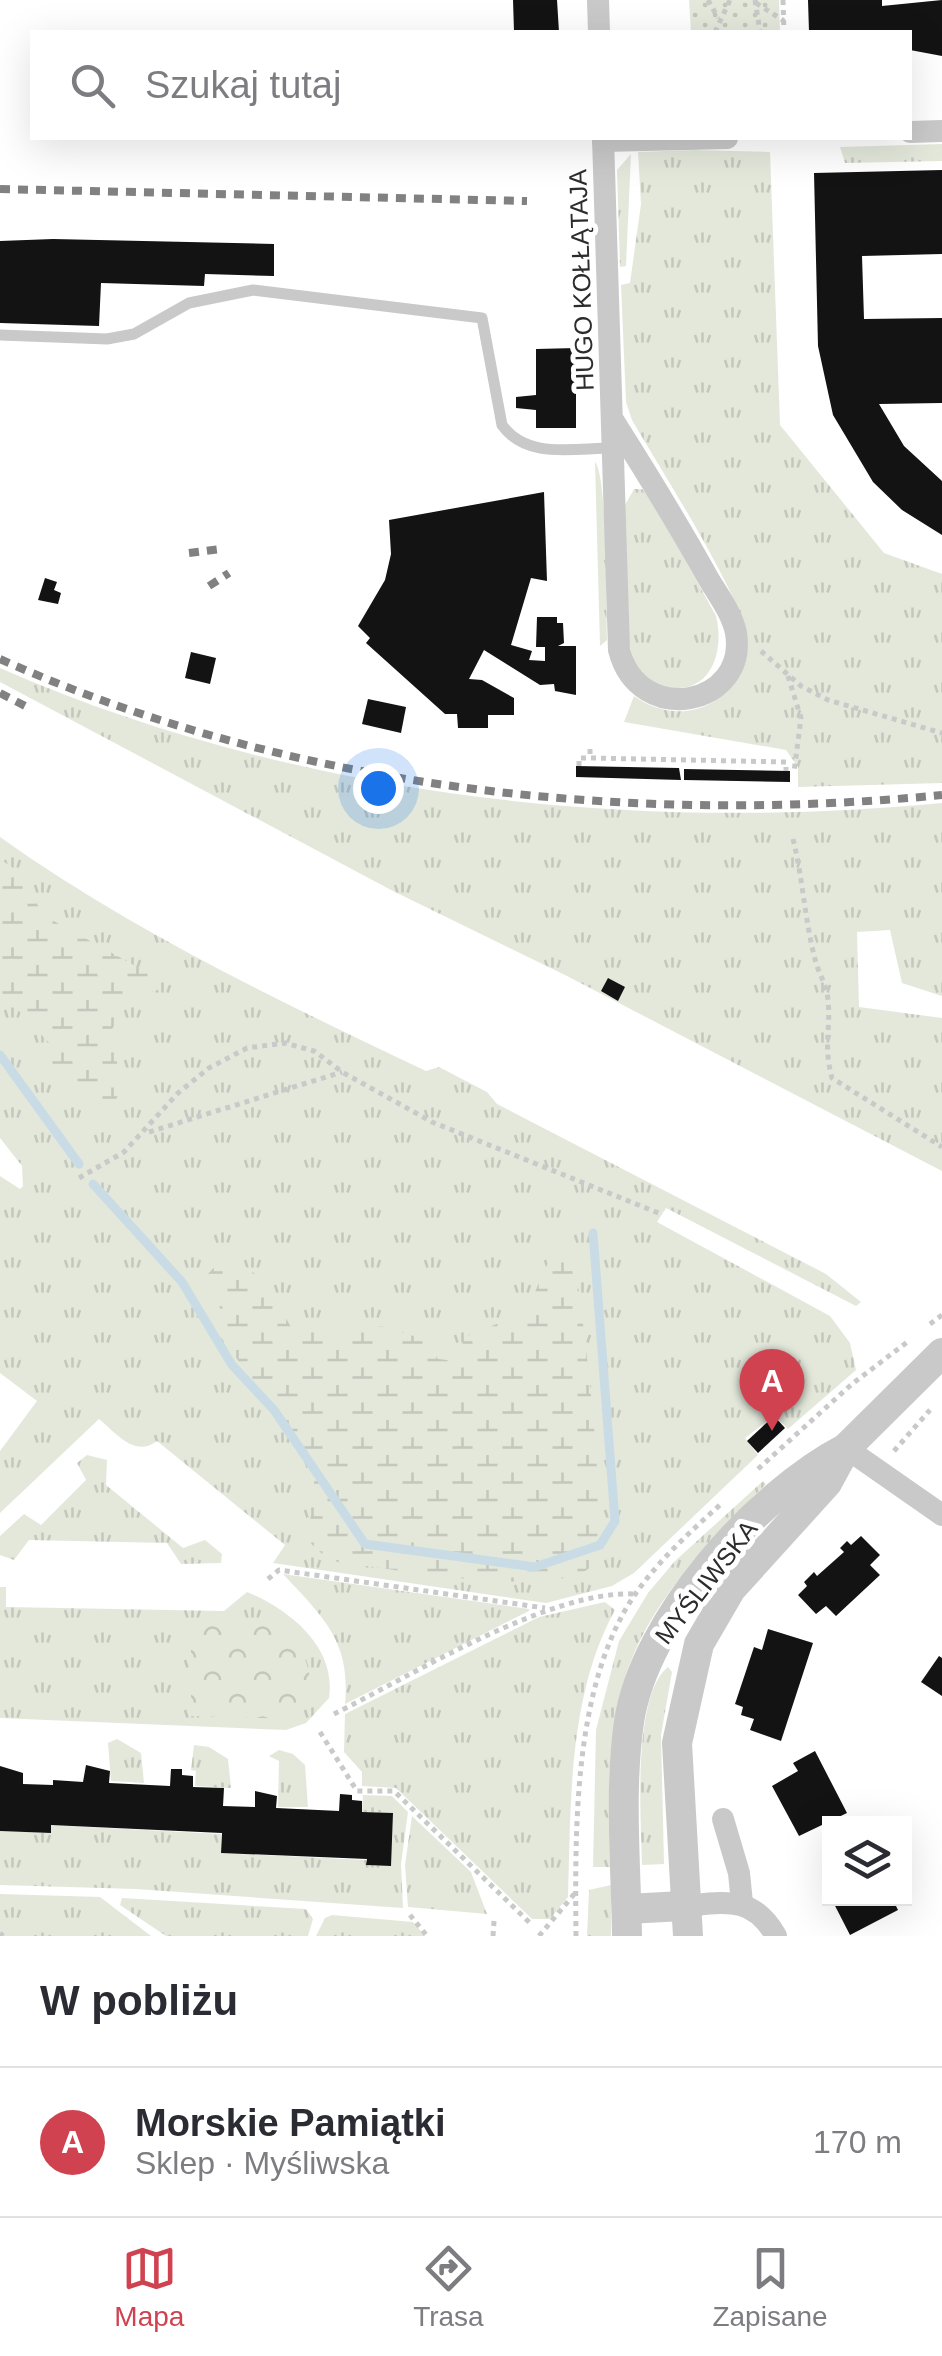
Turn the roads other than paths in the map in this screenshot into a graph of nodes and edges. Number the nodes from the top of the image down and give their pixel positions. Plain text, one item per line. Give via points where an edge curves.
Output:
1 (598, 0) edge
2 (599, 30) edge
3 (942, 131) edge
4 (912, 132) edge
5 (603, 140) edge
6 (0, 335) edge
7 (613, 420) junction
8 (613, 448) junction
9 (942, 1353) edge
10 (846, 1448) junction
11 (942, 1515) edge
12 (722, 1819) dead end
13 (742, 1904) junction
14 (686, 1921) edge
15 (627, 1922) edge
16 (776, 1936) edge

1 - 2 street
3 - 4 street
5 - 7 street, HUGO KOŁŁĄTAJA
6 - 8 lane via 106,340 134,334 190,303 254,290 482,318 502,424 510,436 538,450
7 - 8 street, HUGO KOŁŁĄTAJA
7 - 8 street, HUGO KOŁŁĄTAJA via 662,494 736,636 726,676 699,696 658,697 626,672 618,639
9 - 10 street, MYŚLIWSKA
10 - 11 street
10 - 14 street, MYŚLIWSKA via 827,1483 731,1588 699,1644 677,1742
10 - 15 street, MYŚLIWSKA via 776,1494 725,1548 654,1647 629,1720
12 - 13 street
13 - 14 street
13 - 16 street via 757,1909
14 - 15 street

